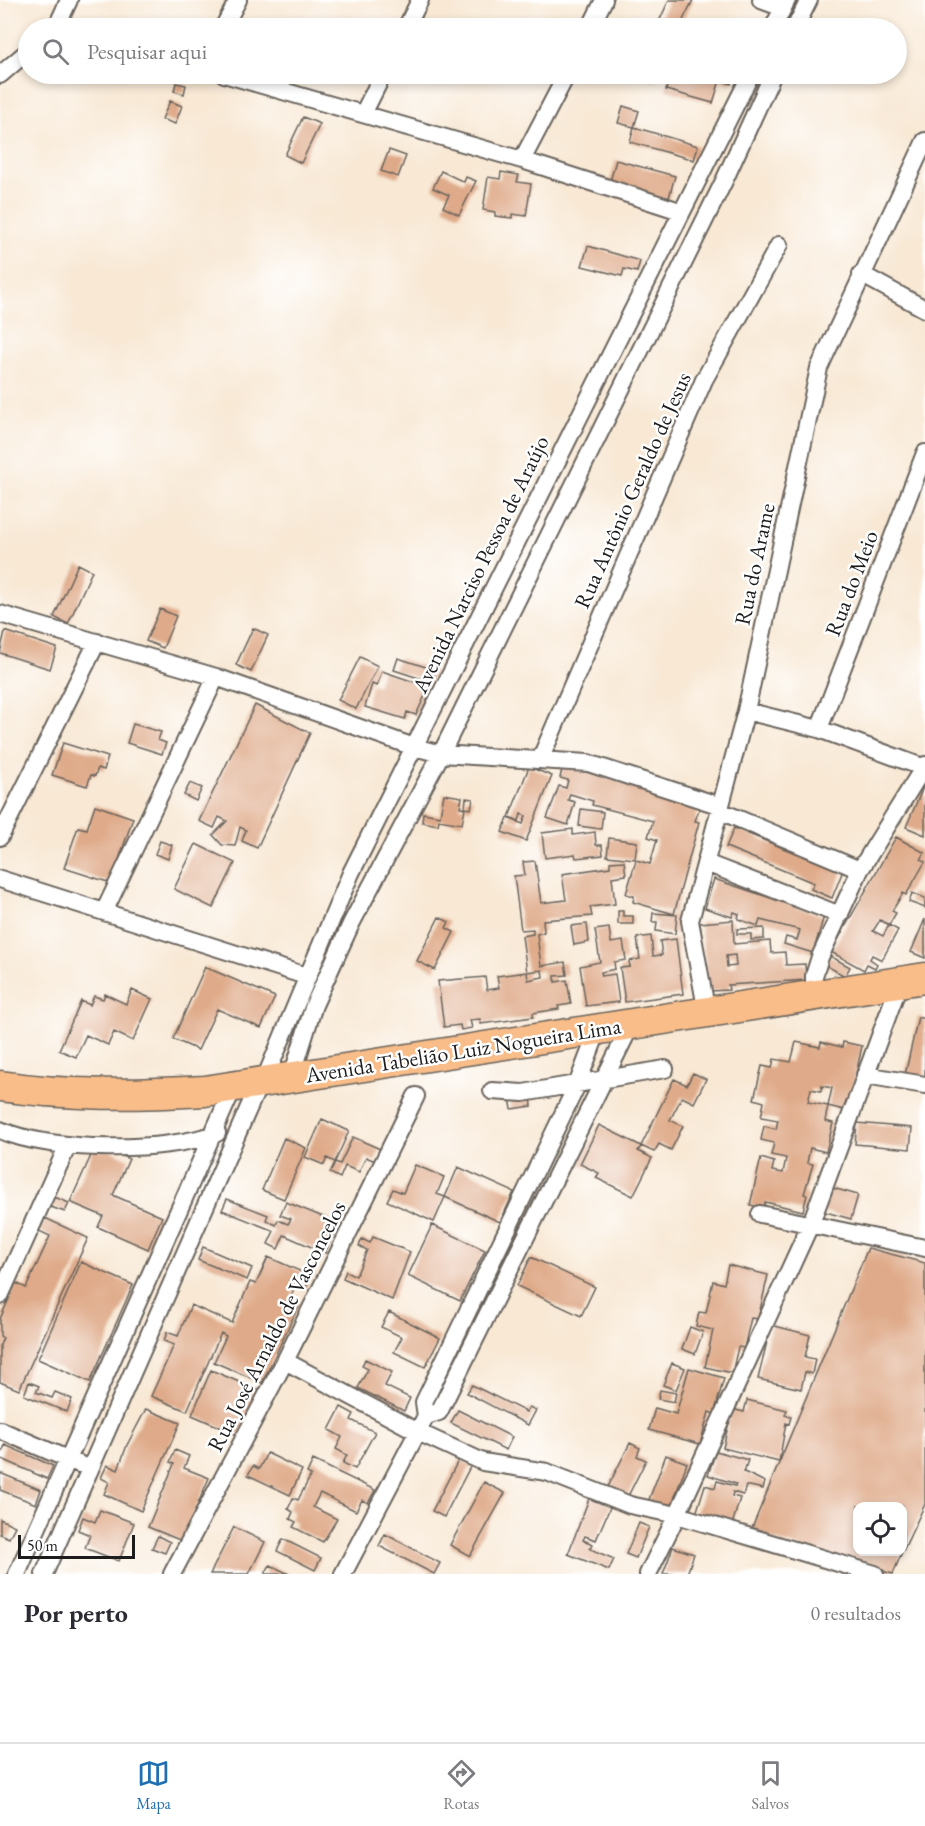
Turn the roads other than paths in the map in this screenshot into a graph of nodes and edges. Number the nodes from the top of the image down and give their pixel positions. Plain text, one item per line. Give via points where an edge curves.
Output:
1 (69, 0) edge
2 (238, 0) edge
3 (420, 0) edge
4 (604, 0) edge
5 (761, 0) edge
6 (809, 0) edge
7 (785, 4) edge
8 (64, 18) edge
9 (228, 18) edge
10 (411, 18) edge
11 (595, 18) edge
12 (778, 18) edge
13 (800, 18) edge
14 (18, 60) edge
15 (0, 75) edge
16 (259, 84) edge
17 (378, 84) edge
18 (562, 84) edge
19 (746, 84) edge
20 (768, 84) edge
21 (363, 114) junction
22 (925, 141) edge
23 (522, 160) junction
24 (680, 211) junction
25 (779, 245) dead end
26 (861, 274) junction
27 (925, 309) edge
28 (925, 453) edge
29 (0, 614) edge
30 (97, 642) junction
31 (216, 677) junction
32 (746, 711) junction
33 (819, 729) junction
34 (414, 747) junction
35 (441, 754) junction
36 (540, 760) junction
37 (925, 767) edge
38 (721, 809) junction
39 (0, 837) edge
40 (706, 863) junction
41 (860, 870) junction
42 (0, 879) edge
43 (104, 912) junction
44 (840, 915) junction
45 (306, 976) junction
46 (913, 980) edge
47 (814, 997) junction
48 (706, 1013) junction
49 (631, 1025) junction
50 (598, 1030) junction
51 (665, 1069) dead end
52 (866, 1075) junction
53 (604, 1079) junction
54 (263, 1081) junction
55 (577, 1084) junction
56 (925, 1085) edge
57 (0, 1086) edge
58 (492, 1092) dead end
59 (416, 1096) dead end
60 (242, 1124) junction
61 (0, 1130) edge
62 (212, 1135) junction
63 (68, 1145) junction
64 (760, 1214) dead end
65 (811, 1223) junction
66 (924, 1246) edge
67 (0, 1296) edge
68 (285, 1361) junction
69 (426, 1416) junction
70 (0, 1430) edge
71 (418, 1432) junction
72 (68, 1460) junction
73 (91, 1468) junction
74 (677, 1515) junction
75 (17, 1574) edge
76 (44, 1574) edge
77 (172, 1574) edge
78 (343, 1574) edge
79 (648, 1574) edge
80 (875, 1574) edge

1 - 8 street
2 - 9 street
3 - 10 street
4 - 11 street
5 - 7 street
6 - 13 street
7 - 12 street
14 - 15 street
16 - 21 street
17 - 21 street
18 - 23 street
19 - 24 street, Avenida Narciso Pessoa de Araújo
20 - 35 street
21 - 23 street
22 - 26 street, Rua do Arame
23 - 24 street
24 - 34 street, Avenida Narciso Pessoa de Araújo
25 - 36 street, Rua Antônio Geraldo de Jesus via 704,380
26 - 27 street
26 - 32 street, Rua do Arame via 819,368
28 - 33 street, Rua do Meio
29 - 30 street
30 - 31 street
30 - 39 street
31 - 34 street
31 - 43 street
32 - 33 street
32 - 38 street, Rua do Arame
33 - 37 street
34 - 35 street
34 - 45 street, Avenida Narciso Pessoa de Araújo via 351,873
35 - 36 street
35 - 54 street via 323,982
36 - 38 street via 588,763
37 - 41 street
38 - 40 street, Rua do Arame
38 - 41 street
40 - 44 street
40 - 48 street, Rua do Arame via 690,930
41 - 44 street
42 - 43 street
43 - 45 street
44 - 47 street via 814,976
45 - 54 street, Avenida Narciso Pessoa de Araújo
46 - 47 highway, Avenida Tabelião Luiz Nogueira Lima
46 - 52 street
47 - 48 highway, Avenida Tabelião Luiz Nogueira Lima
48 - 49 highway, Avenida Tabelião Luiz Nogueira Lima
49 - 50 highway, Avenida Tabelião Luiz Nogueira Lima
49 - 53 street
50 - 54 highway, Avenida Tabelião Luiz Nogueira Lima
50 - 55 street
51 - 53 street
52 - 56 street
52 - 65 street
53 - 55 street
53 - 69 street via 439,1412
54 - 57 highway, Avenida Tabelião Luiz Nogueira Lima via 128,1096
54 - 60 street
54 - 62 street
55 - 58 street via 523,1093
55 - 69 street via 424,1402
59 - 68 street, Rua José Arnaldo de Vasconcelos
60 - 62 street
60 - 73 street
61 - 63 street via 19,1138
62 - 63 street via 196,1141 144,1145
62 - 72 street
63 - 67 street
64 - 65 street
65 - 66 street
65 - 74 street
68 - 71 street
68 - 77 street, Rua José Arnaldo de Vasconcelos
69 - 71 street
70 - 72 street
71 - 74 street via 483,1462 547,1472 630,1505
71 - 78 street
72 - 73 street
72 - 75 street
73 - 76 street
74 - 79 street
74 - 80 street

